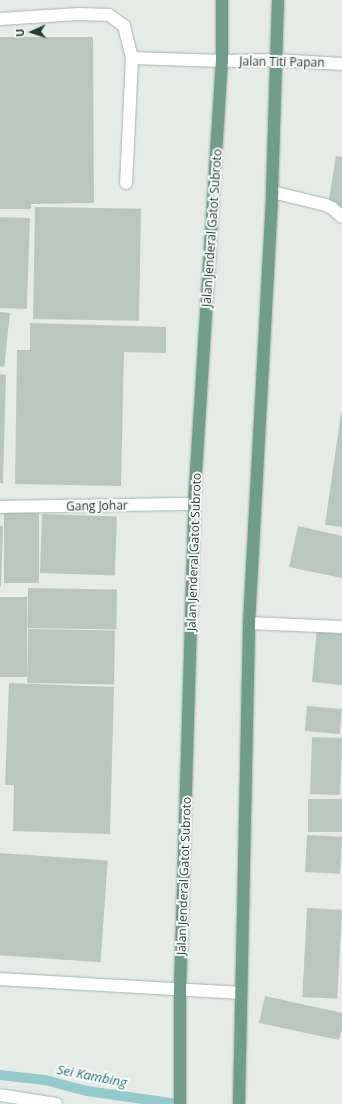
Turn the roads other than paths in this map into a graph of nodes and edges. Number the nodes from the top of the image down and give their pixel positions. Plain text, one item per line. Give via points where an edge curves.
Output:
1 (222, 0) edge
2 (278, 0) edge
3 (0, 19) edge
4 (132, 58) junction
5 (277, 60) junction
6 (222, 61) junction
7 (342, 64) edge
8 (126, 182) dead end
9 (272, 192) junction
10 (342, 217) edge
11 (194, 504) junction
12 (0, 507) edge
13 (250, 623) junction
14 (342, 627) edge
15 (0, 980) edge
16 (180, 990) junction
17 (241, 993) junction
18 (0, 1095) edge
19 (56, 1104) edge
20 (180, 1104) edge
21 (239, 1104) edge

1 - 6 main road, Jalan Jenderal Gatot Subroto
2 - 5 main road
3 - 4 street via 79,14 109,15 124,26
4 - 6 street, Jalan Titi Papan
4 - 8 street
5 - 6 street, Jalan Titi Papan
5 - 7 street, Jalan Titi Papan
5 - 9 main road
6 - 11 main road, Jalan Jenderal Gatot Subroto
9 - 10 street via 332,208
9 - 13 main road
11 - 12 street, Gang Johar
11 - 16 main road, Jalan Jenderal Gatot Subroto
13 - 14 street
13 - 17 main road
15 - 16 street
16 - 17 street
16 - 20 main road, Jalan Jenderal Gatot Subroto
17 - 21 main road
18 - 19 street

